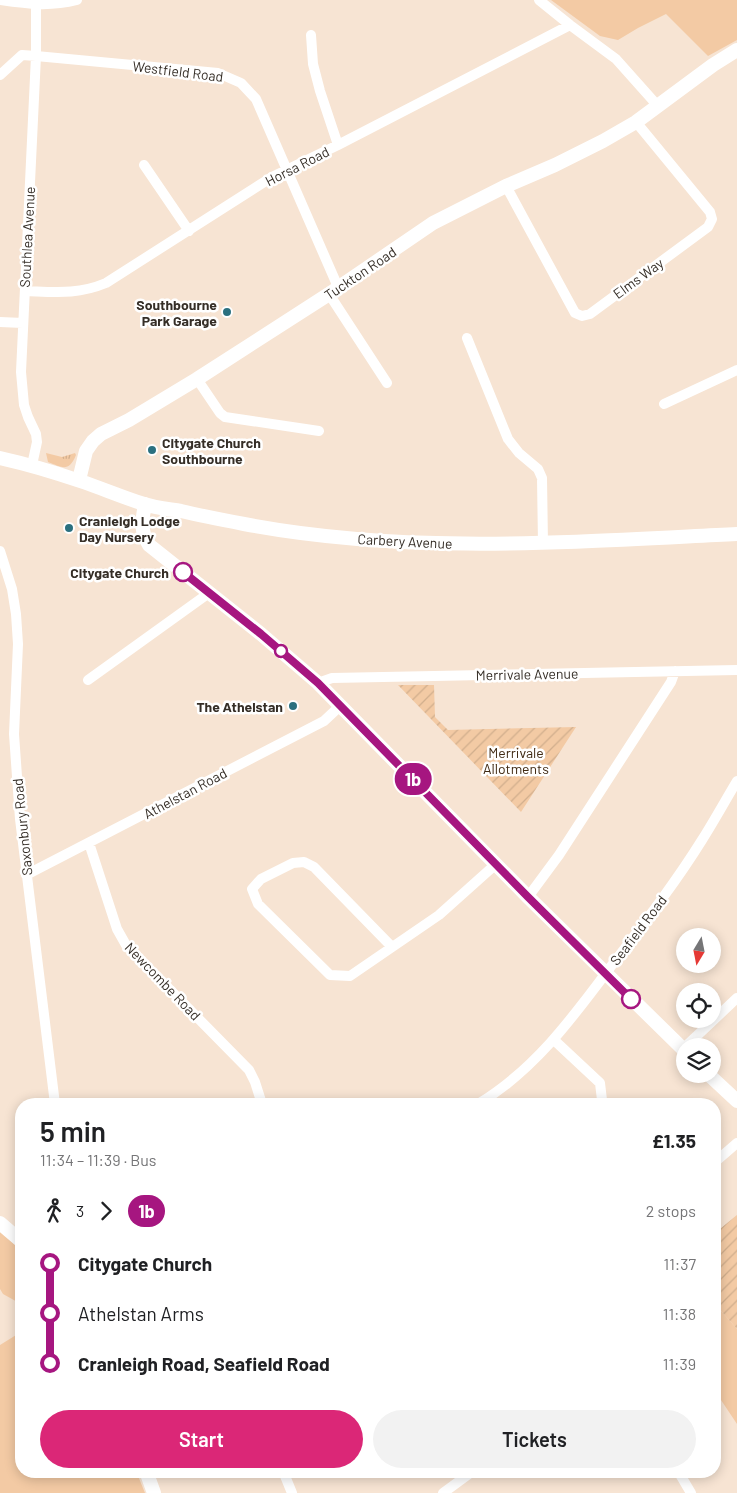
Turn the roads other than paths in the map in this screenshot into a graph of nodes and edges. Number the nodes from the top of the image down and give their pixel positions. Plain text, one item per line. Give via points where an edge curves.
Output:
1 (0, 0) edge
2 (77, 0) edge
3 (538, 0) edge
4 (36, 5) junction
5 (570, 26) junction
6 (311, 35) dead end
7 (737, 50) edge
8 (36, 56) junction
9 (0, 75) edge
10 (657, 105) junction
11 (636, 122) junction
12 (338, 145) junction
13 (144, 165) dead end
14 (287, 169) junction
15 (506, 186) junction
16 (189, 232) junction
17 (334, 290) junction
18 (25, 291) junction
19 (0, 322) edge
20 (23, 323) junction
21 (467, 338) dead end
22 (737, 370) edge
23 (197, 379) junction
24 (387, 384) dead end
25 (664, 404) dead end
26 (319, 431) dead end
27 (0, 458) edge
28 (32, 465) junction
29 (79, 480) junction
30 (145, 504) junction
31 (737, 534) edge
32 (543, 544) junction
33 (0, 552) edge
34 (209, 593) junction
35 (737, 670) edge
36 (675, 671) junction
37 (88, 680) dead end
38 (318, 683) junction
39 (340, 706) junction
40 (737, 781) edge
41 (90, 844) junction
42 (496, 864) junction
43 (26, 875) junction
44 (528, 897) junction
45 (392, 947) junction
46 (605, 974) junction
47 (737, 998) edge
48 (695, 1038) edge
49 (554, 1040) junction
50 (676, 1040) edge
51 (718, 1083) edge
52 (54, 1098) edge
53 (260, 1098) edge
54 (488, 1098) edge
55 (602, 1098) edge
56 (737, 1101) edge
57 (737, 1143) edge
58 (721, 1157) edge
59 (0, 1223) edge
60 (15, 1236) edge
61 (149, 1478) edge
62 (286, 1478) edge
63 (463, 1478) edge
64 (682, 1478) edge
65 (154, 1493) edge
66 (292, 1493) edge
67 (443, 1493) edge
68 (691, 1493) edge

1 - 4 street
2 - 4 street
3 - 5 street
4 - 8 street, Southlea Avenue
5 - 10 street via 616,59
5 - 12 street, Horsa Road
6 - 12 street via 313,64
7 - 10 street, Tuckton Road
8 - 9 street via 22,56
8 - 14 street, Westfield Road via 218,73 231,78 247,88 256,99
8 - 18 street, Southlea Avenue
10 - 11 street, Tuckton Road
11 - 15 street, Tuckton Road via 563,161
11 - 15 street, Elms Way via 710,212 712,219 708,227 590,314 582,316 575,313
12 - 14 street, Horsa Road
13 - 16 street
14 - 16 street, Horsa Road
14 - 17 street, Westfield Road
15 - 17 street, Tuckton Road via 432,223
16 - 18 street, Horsa Road via 106,284 57,293
17 - 23 street, Tuckton Road
17 - 24 street, Westfield Road
18 - 20 street, Southlea Avenue
19 - 20 street
20 - 28 street, Southlea Avenue via 21,372 24,405 37,442
21 - 32 street via 508,438 519,453 538,469 542,478
22 - 25 street
23 - 26 street via 225,417
23 - 29 street, Tuckton Road via 101,434 86,451
27 - 28 street
28 - 29 street
29 - 30 street, Carbery Avenue
30 - 32 street, Carbery Avenue via 245,524 336,537 445,544
30 - 34 street via 142,528 149,545
31 - 32 street, Carbery Avenue
33 - 43 street, Saxonbury Road via 16,614 14,737
34 - 37 street
34 - 38 street
35 - 36 street, Merrivale Avenue
36 - 38 street, Merrivale Avenue via 332,678
36 - 44 street via 560,855
38 - 39 street
39 - 41 street, Athelstan Road via 324,721
39 - 42 street
40 - 46 street, Seafield Road via 697,848
41 - 43 street, Athelstan Road
41 - 53 street, Newcombe Road via 117,929 126,945 249,1070
42 - 44 street
42 - 45 street via 439,915
43 - 52 street, Saxonbury Road
44 - 46 street
45 - 45 street via 350,976 330,975 258,904 252,889 261,879 304,862 314,867
46 - 49 street, Seafield Road
46 - 50 street
47 - 48 street
49 - 54 street, Seafield Road via 522,1072
49 - 55 street via 600,1083
51 - 56 street
57 - 58 street
59 - 60 street
61 - 65 street
62 - 66 street
63 - 67 street
64 - 68 street

